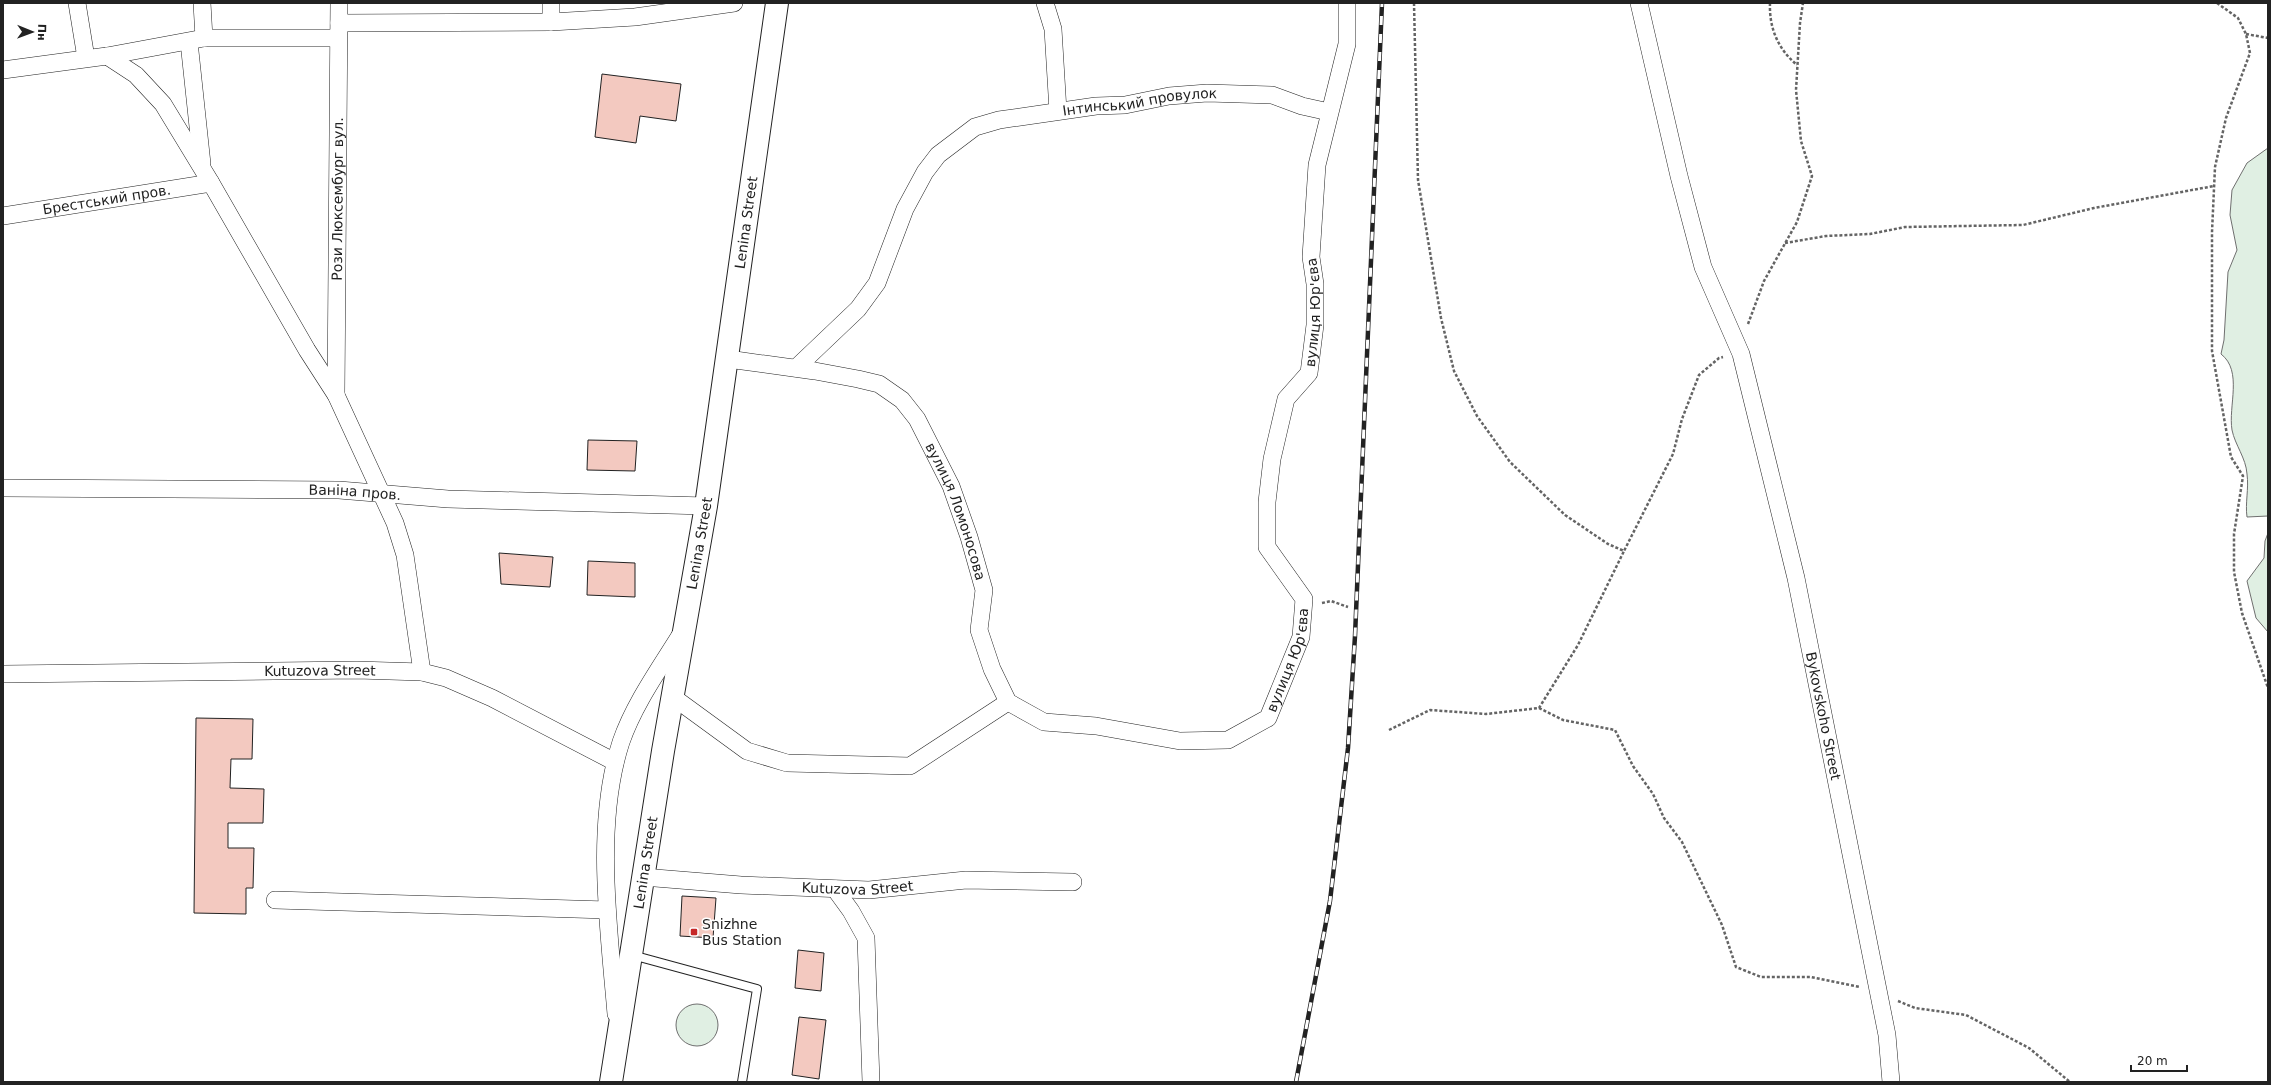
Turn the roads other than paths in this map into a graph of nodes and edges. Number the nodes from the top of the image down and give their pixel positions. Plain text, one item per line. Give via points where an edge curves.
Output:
1 (77, 3) edge
2 (202, 3) edge
3 (339, 3) edge
4 (551, 3) edge
5 (734, 3) edge
6 (777, 3) edge
7 (1045, 3) edge
8 (1347, 3) edge
9 (1639, 3) edge
10 (717, 4) edge
11 (551, 22) junction
12 (338, 31) junction
13 (197, 40) junction
14 (107, 56) junction
15 (86, 58) junction
16 (3, 70) edge
17 (1058, 111) junction
18 (1329, 112) junction
19 (202, 168) junction
20 (211, 183) junction
21 (3, 216) edge
22 (728, 359) junction
23 (796, 368) junction
24 (336, 395) junction
25 (3, 488) edge
26 (381, 492) junction
27 (706, 506) junction
28 (685, 627) junction
29 (422, 672) junction
30 (3, 674) edge
31 (673, 697) junction
32 (1008, 702) junction
33 (615, 762) junction
34 (643, 877) junction
35 (1073, 882) dead end
36 (835, 888) junction
37 (275, 900) dead end
38 (607, 910) junction
39 (632, 955) junction
40 (618, 1036) junction
41 (611, 1082) edge
42 (742, 1082) edge
43 (871, 1082) edge
44 (1891, 1082) edge

1 - 15 street
2 - 13 street
3 - 12 street, Рози Люксембург вул.
4 - 11 street
5 - 10 street
6 - 22 main road, Lenina Street
7 - 17 street, Інтинський провулок via 1053,29
8 - 18 street, вулиця Юр'єва via 1347,44
9 - 44 street, Bykovskoho Street via 1678,176 1703,267 1741,354 1796,578 1887,1035
10 - 11 street via 634,17
11 - 12 street
12 - 13 street
12 - 24 street, Рози Люксембург вул.
13 - 14 street
13 - 19 street
14 - 15 street
14 - 19 street via 136,75 155,94
15 - 16 street
17 - 18 street, Інтинський провулок via 1125,105 1169,96 1238,93 1272,95
17 - 23 street via 999,120 975,127 938,155 925,172 905,209 877,283 858,309
18 - 32 street, вулиця Юр'єва via 1317,165 1311,224 1315,325 1309,373 1286,399 1272,459 1267,502 1267,547 1304,599 1301,637 1268,718 1228,740 1180,741 1096,726 1044,722
19 - 20 street
20 - 21 street, Брестський пров.
20 - 24 street via 307,350
22 - 23 street, вулиця Ломоносова
22 - 27 main road, Lenina Street
23 - 32 street, вулиця Ломоносова via 879,384 902,400 917,419 951,486 969,537 984,590 979,630 992,669
24 - 26 street
25 - 26 street, Ваніна пров.
26 - 27 street, Ваніна пров. via 448,499
26 - 29 street via 395,523 405,555
27 - 28 main road, Lenina Street
28 - 31 main road, Lenina Street
28 - 33 street via 630,720
29 - 30 street, Kutuzova Street via 357,670
29 - 33 street, Kutuzova Street via 446,678 492,698
31 - 32 street via 747,751 787,763 910,766
31 - 34 main road, Lenina Street
33 - 38 street via 607,829
34 - 36 street, Kutuzova Street via 741,885
34 - 39 main road, Lenina Street
35 - 36 street, Kutuzova Street via 966,880 869,890
36 - 43 street via 866,938
37 - 38 street
38 - 40 street
39 - 40 main road, Lenina Street
39 - 42 lane via 757,989
40 - 41 main road, Lenina Street

